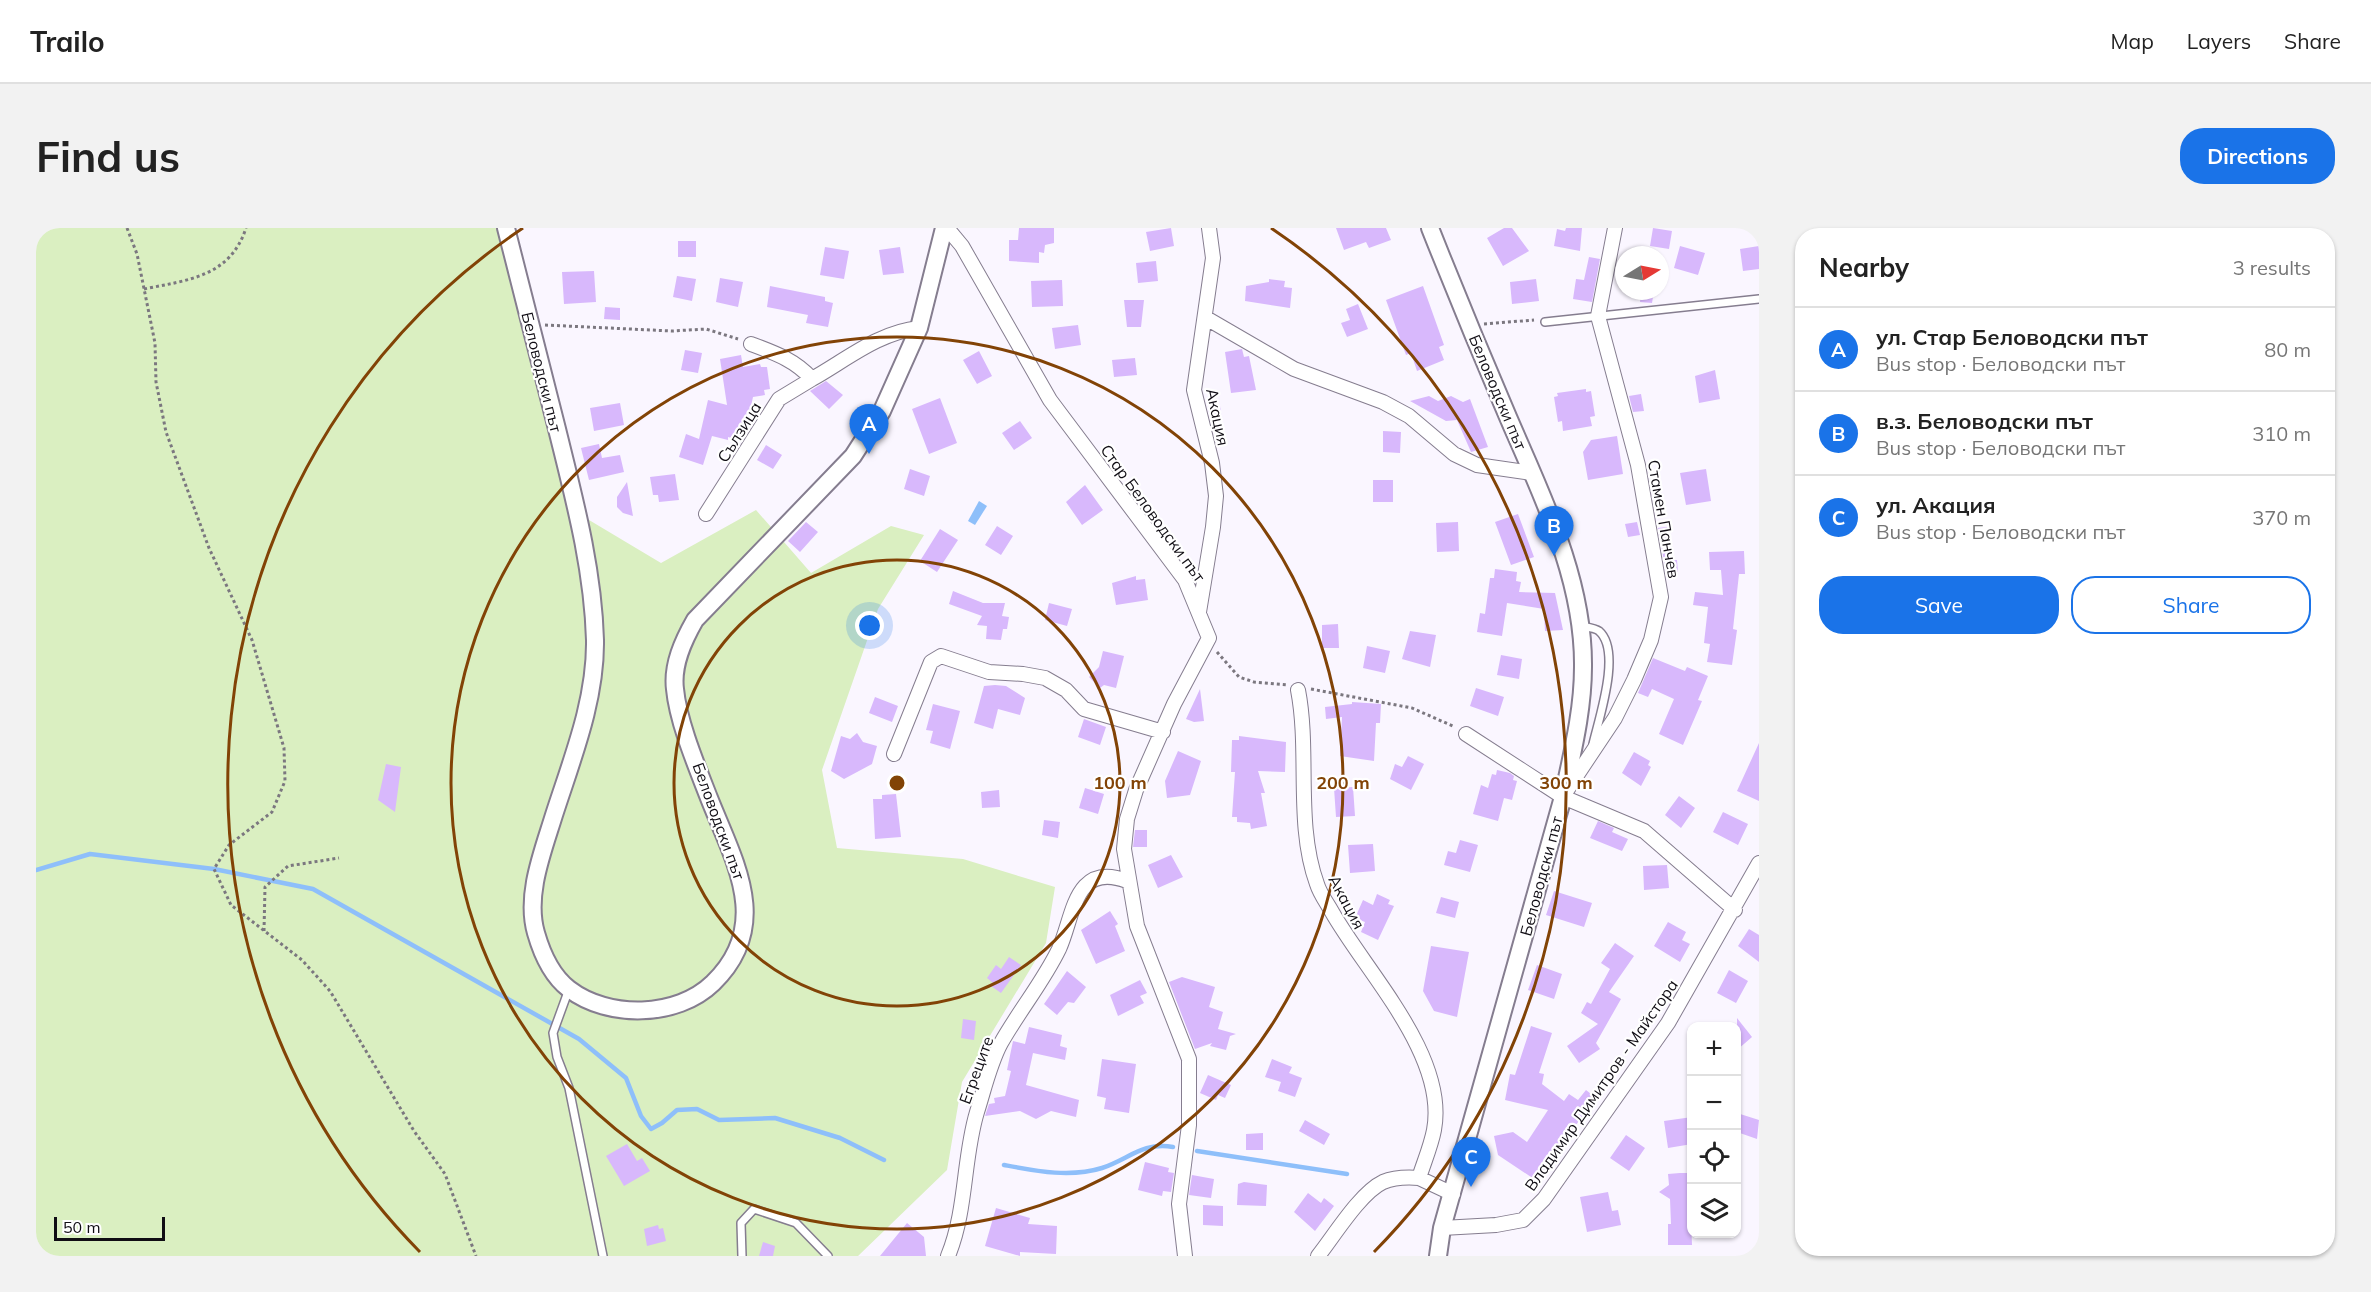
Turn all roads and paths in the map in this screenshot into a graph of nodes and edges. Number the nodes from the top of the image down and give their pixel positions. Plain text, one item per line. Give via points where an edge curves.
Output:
1 (127, 228) edge
2 (246, 228) edge
3 (506, 228) edge
4 (945, 228) edge
5 (1209, 228) edge
6 (1430, 228) edge
7 (1615, 228) edge
8 (144, 290) junction
9 (1759, 299) edge
10 (1598, 316) junction
11 (1206, 318) junction
12 (1545, 322) joint
13 (530, 325) junction
14 (1469, 326) junction
15 (919, 328) junction
16 (751, 344) joint
17 (812, 380) junction
18 (1532, 473) junction
19 (706, 514) dead end
20 (1199, 612) junction
21 (1581, 626) junction
22 (1209, 638) junction
23 (1298, 690) junction
24 (1163, 732) junction
25 (1466, 734) joint
26 (894, 754) dead end
27 (1591, 756) junction
28 (1563, 797) junction
29 (339, 858) dead end
30 (1759, 863) edge
31 (1127, 881) junction
32 (1734, 910) junction
33 (264, 931) junction
34 (569, 989) junction
35 (1419, 1178) junction
36 (1453, 1194) junction
37 (1442, 1228) junction
38 (476, 1256) edge
39 (603, 1256) edge
40 (742, 1256) edge
41 (828, 1256) edge
42 (948, 1256) edge
43 (1185, 1256) edge
44 (1318, 1256) edge
45 (1438, 1256) edge

1 - 8 path
2 - 8 path via 227,262 193,278
3 - 13 street, Беловодски път
4 - 15 street, Беловодски път
4 - 20 street, Стар Беловодски път via 962,246 1050,400 1185,580
5 - 11 street, Акация via 1213,258
6 - 14 street, Беловодски път
7 - 10 street, Стамен Панчев
8 - 33 path via 166,432 209,548 252,640 284,748 285,781 272,812 229,845 214,869 231,905
9 - 10 lane
10 - 12 lane
10 - 27 street, Стамен Панчев via 1638,465 1661,597 1651,640 1634,680
11 - 18 street via 1294,369 1383,402 1409,416 1454,454 1477,465
11 - 20 street, Акация via 1194,390 1212,463 1215,496
12 - 14 path
13 - 16 path via 706,329
13 - 34 street, Беловодски път via 578,514 590,582 595,643 585,717 533,894 534,930 548,965
14 - 18 street, Беловодски път
15 - 17 street, Сълзица via 885,336
15 - 34 street, Беловодски път via 882,411 853,456 695,620 680,645 677,698 708,796 739,868 745,900 743,930 732,958 712,985 665,1007 634,1011 600,1006
16 - 17 street via 793,362
17 - 19 street, Сълзица via 779,399
18 - 21 street, Беловодски път via 1572,579
20 - 22 street, Стар Беловодски път
21 - 27 lane via 1598,631 1607,644 1610,669
21 - 28 street, Беловодски път via 1582,695
22 - 23 path via 1239,677 1283,683
22 - 24 street
23 - 25 path via 1312,689 1412,708
23 - 35 street, Акация via 1303,790 1317,886 1346,936 1399,1010 1430,1077 1434,1129
24 - 26 street via 1084,709 1066,690 1045,678 989,672 941,656 931,662
24 - 31 street via 1127,819
25 - 28 street
27 - 28 street, Стамен Панчев
28 - 32 street via 1644,831
28 - 36 street, Беловодски път
29 - 33 path via 288,866 265,888
30 - 32 street, Владимир Димитров - Майстора
31 - 42 street, Егреците via 1113,875 1084,887 1075,899 1059,948 1000,1045 976,1116 964,1199
31 - 43 street via 1137,926 1189,1059 1189,1125 1179,1204
32 - 37 street, Владимир Димитров - Майстора via 1668,1023 1544,1198 1523,1220
33 - 38 path via 302,960 330,991 414,1131 445,1174
34 - 39 lane via 553,1033 569,1088
35 - 36 street
35 - 44 street via 1399,1177 1380,1183
36 - 37 street, Беловодски път
37 - 45 street, Беловодски път
40 - 41 lane via 741,1223 754,1209 796,1223

